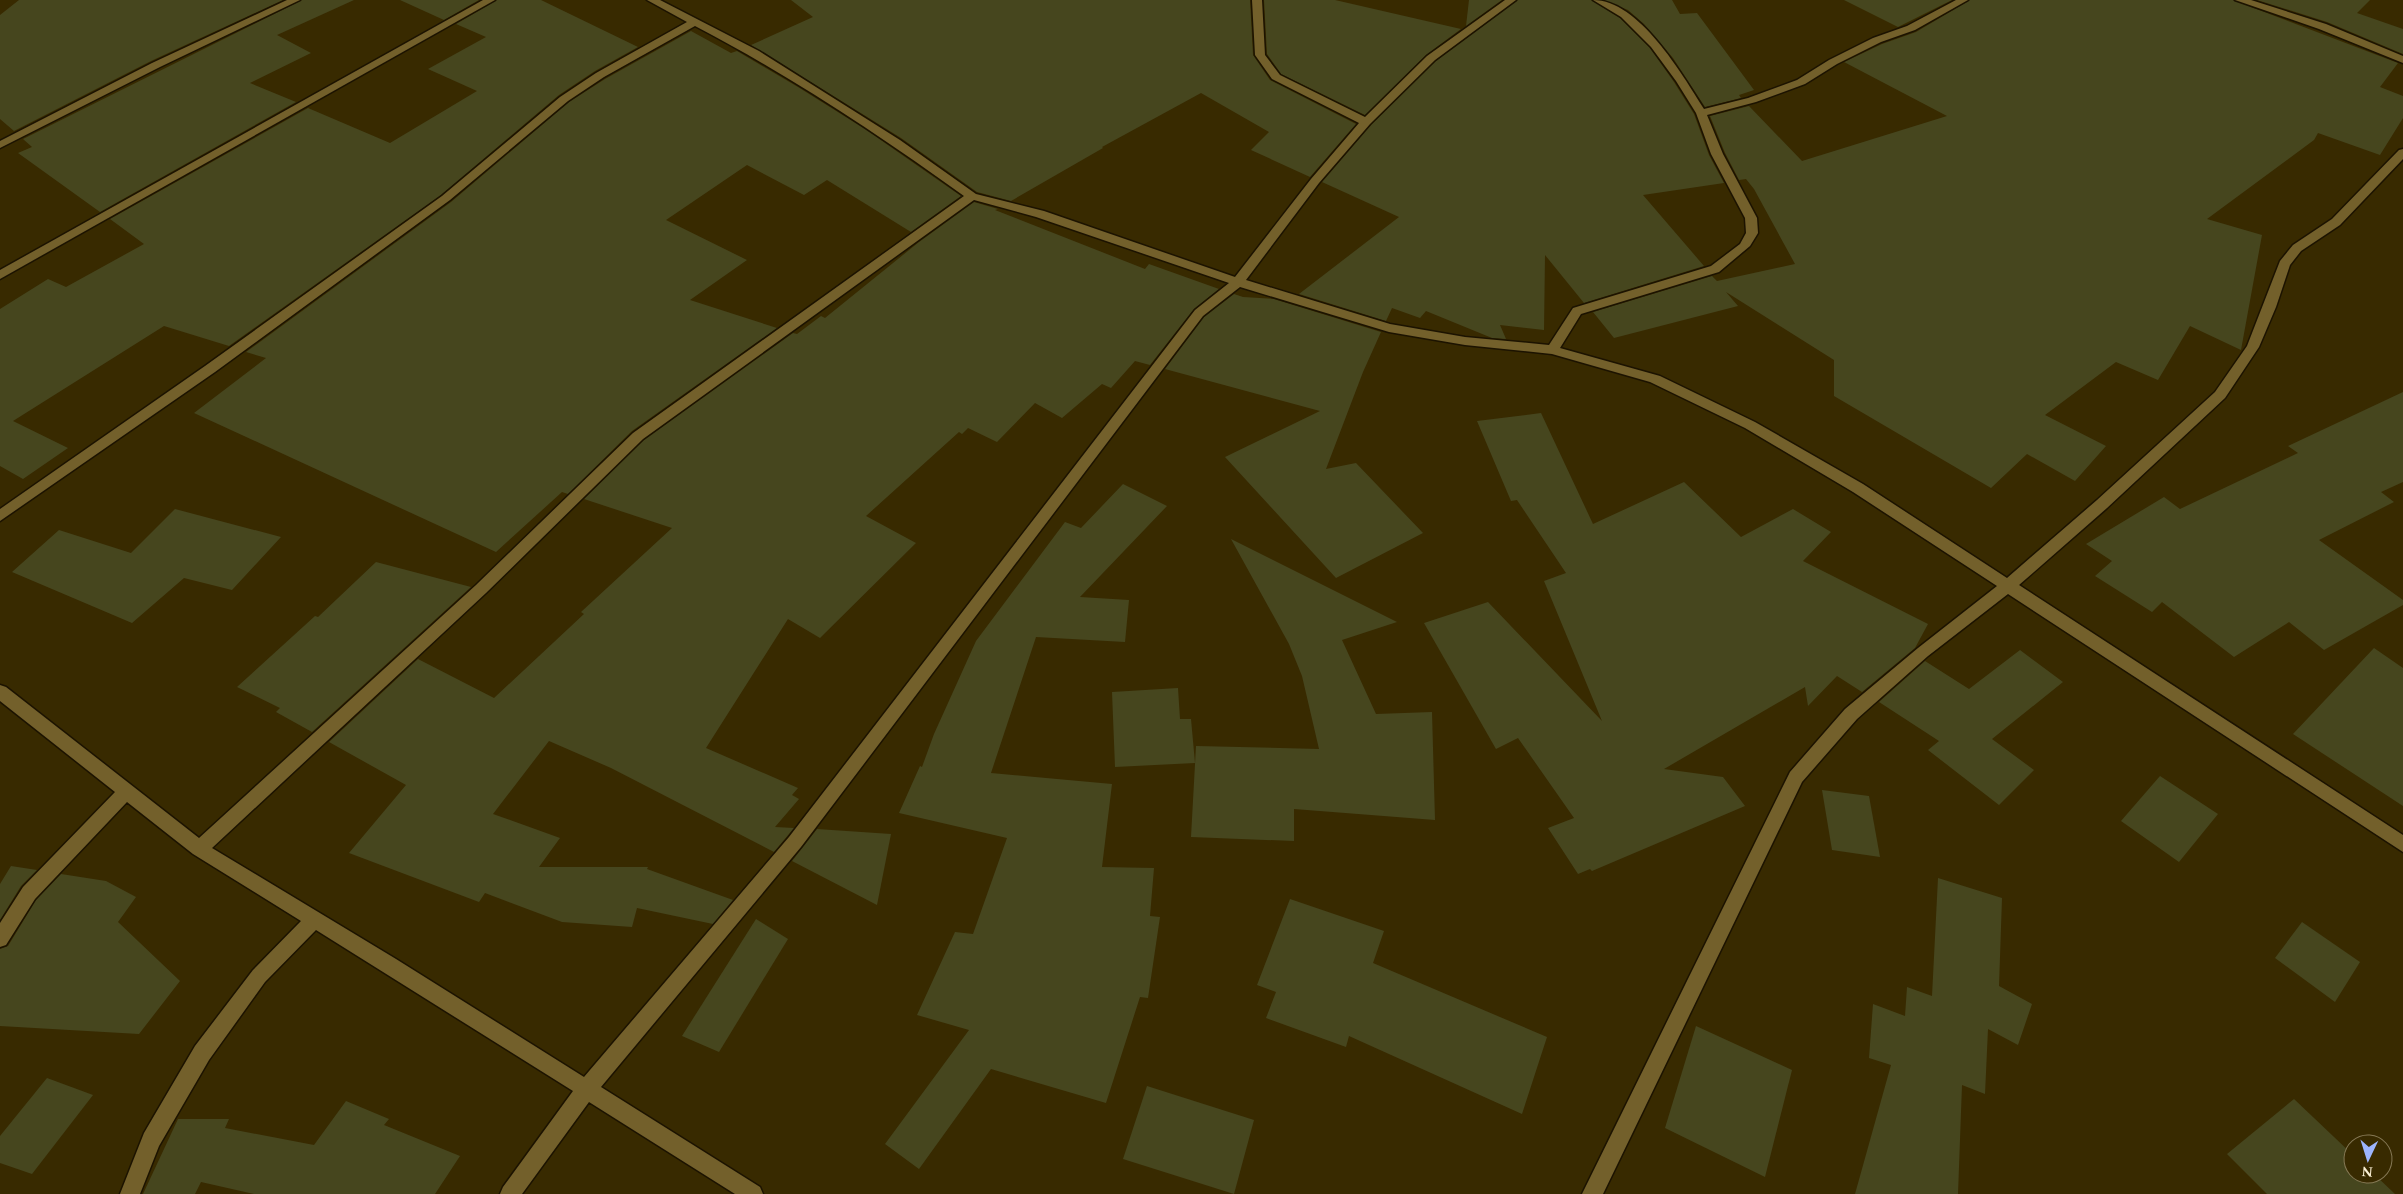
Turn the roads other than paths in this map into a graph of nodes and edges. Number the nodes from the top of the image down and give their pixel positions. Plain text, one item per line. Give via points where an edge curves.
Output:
1 (295, 0) edge
2 (490, 0) edge
3 (652, 0) edge
4 (1257, 0) edge
5 (1511, 0) edge
6 (1598, 0) edge
7 (1963, 0) edge
8 (2240, 0) edge
9 (473, 3) edge
10 (694, 22) junction
11 (2403, 60) edge
12 (1701, 113) junction
13 (1366, 122) junction
14 (0, 145) edge
15 (2403, 152) edge
16 (972, 196) junction
17 (0, 275) edge
18 (1238, 282) junction
19 (1552, 350) junction
20 (0, 516) edge
21 (2009, 585) junction
22 (0, 692) edge
23 (126, 792) junction
24 (2403, 844) edge
25 (200, 849) junction
26 (314, 920) junction
27 (0, 939) edge
28 (587, 1088) junction
29 (130, 1194) edge
30 (510, 1194) edge
31 (753, 1194) edge
32 (1592, 1194) edge

1 - 14 street via 156,65
2 - 9 street
3 - 10 street
4 - 13 street via 1260,55 1276,77
5 - 13 street via 1431,58
6 - 12 street via 1625,15 1655,45
7 - 12 street via 1911,28 1877,40 1833,62 1800,82 1752,100
8 - 11 street via 2357,38
9 - 17 street via 224,150
10 - 16 street via 755,53 896,142
10 - 20 street via 600,74 564,99 446,198
12 - 19 street via 1717,154 1751,218 1752,233 1744,246 1715,270 1577,311
13 - 18 street via 1315,181
15 - 21 street via 2336,222 2297,248 2284,264 2253,347 2220,395
16 - 18 street via 1040,214
16 - 25 street via 638,436 482,590
18 - 19 street via 1389,328 1465,341
18 - 28 street via 1199,313 794,842
19 - 21 street via 1654,380 1750,425 1858,488
21 - 24 street
21 - 32 street via 1851,714 1796,777
22 - 23 street
23 - 25 street
23 - 27 street via 29,893
25 - 26 street
26 - 28 street
26 - 29 street via 259,976 202,1053 151,1140
28 - 30 street
28 - 31 street

